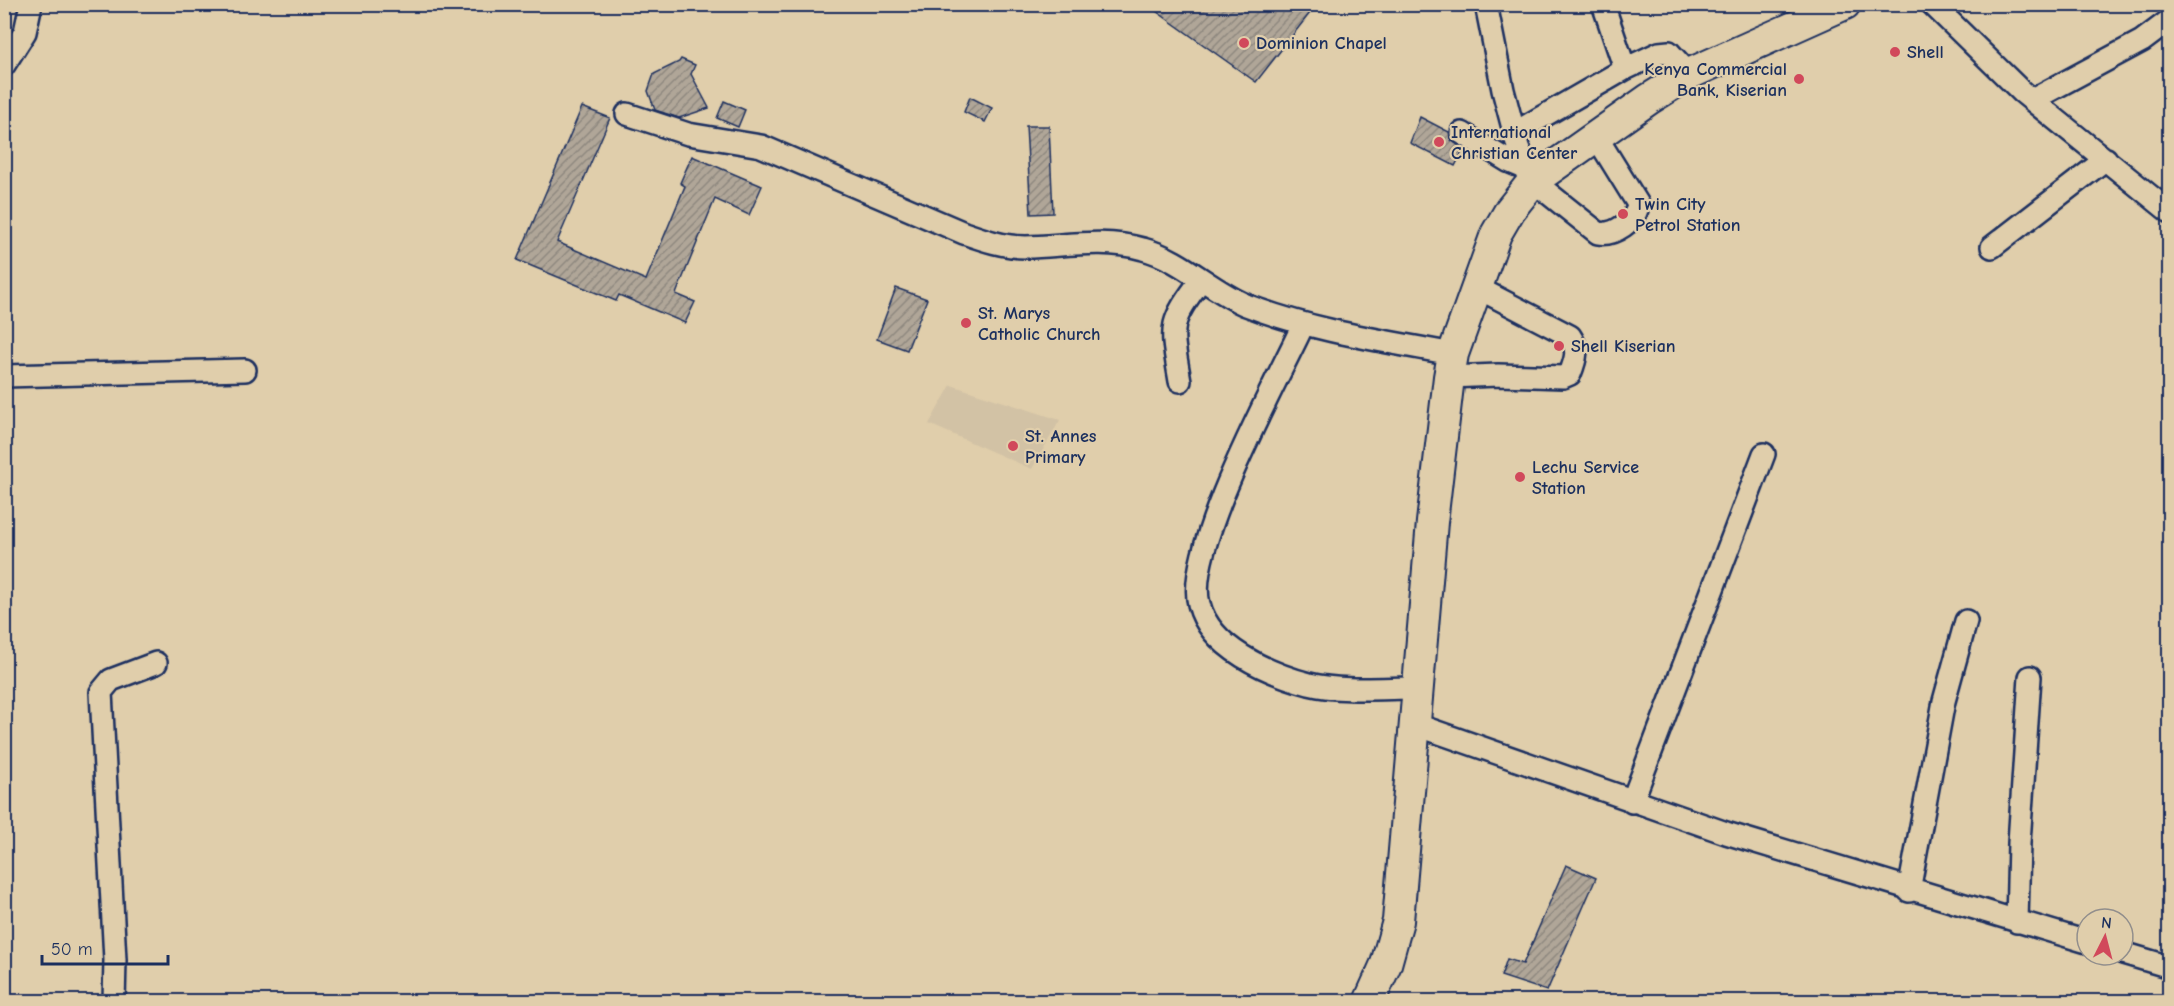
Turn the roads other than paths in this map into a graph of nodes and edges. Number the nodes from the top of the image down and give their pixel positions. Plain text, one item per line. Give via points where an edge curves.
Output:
1 (31, 4) edge
2 (1486, 4) edge
3 (1603, 4) edge
4 (1845, 4) edge
5 (1932, 4) edge
6 (2169, 20) edge
7 (4, 64) edge
8 (1625, 69) junction
9 (1689, 74) junction
10 (2032, 100) junction
11 (627, 114) dead end
12 (1516, 132) junction
13 (1462, 133) dead end
14 (1596, 136) junction
15 (2106, 159) junction
16 (1530, 175) junction
17 (2169, 212) edge
18 (1992, 246) dead end
19 (1201, 280) junction
20 (1476, 287) junction
21 (1303, 325) junction
22 (1451, 366) junction
23 (245, 370) dead end
24 (4, 376) edge
25 (1180, 381) dead end
26 (1764, 454) dead end
27 (1966, 621) dead end
28 (156, 663) dead end
29 (2030, 677) dead end
30 (1418, 688) junction
31 (1414, 724) junction
32 (1632, 802) junction
33 (1909, 891) junction
34 (2017, 922) junction
35 (2075, 939) edge
36 (2135, 957) edge
37 (2169, 967) edge
38 (114, 1002) edge
39 (1369, 1002) edge

1 - 7 street via 25,32
2 - 12 street via 1503,90
3 - 8 street
4 - 9 highway
5 - 10 street
6 - 10 street via 2142,41
8 - 9 street via 1669,52
8 - 12 street
9 - 14 highway
10 - 15 street
11 - 19 street via 688,134 761,146 998,244 1024,247 1095,242 1143,249 1174,260
12 - 16 street
13 - 16 street
14 - 16 highway
14 - 16 street via 1637,201 1634,216 1614,232 1598,233
15 - 17 street
15 - 18 street
16 - 20 highway via 1496,234
19 - 21 street via 1244,304
19 - 25 street via 1181,306 1173,329
20 - 22 highway
20 - 22 street via 1570,336 1575,344 1574,364 1570,374 1563,378 1498,375
21 - 22 street
21 - 30 street via 1223,494 1202,552 1198,603 1204,618 1227,646 1270,669 1310,684
22 - 30 highway
23 - 24 street
26 - 32 street
27 - 33 street via 1942,712
28 - 38 street via 111,680 101,692
29 - 34 street
30 - 31 highway
31 - 32 street
31 - 39 highway via 1398,921 1386,964
32 - 33 street
33 - 34 street
34 - 35 street
36 - 37 street

